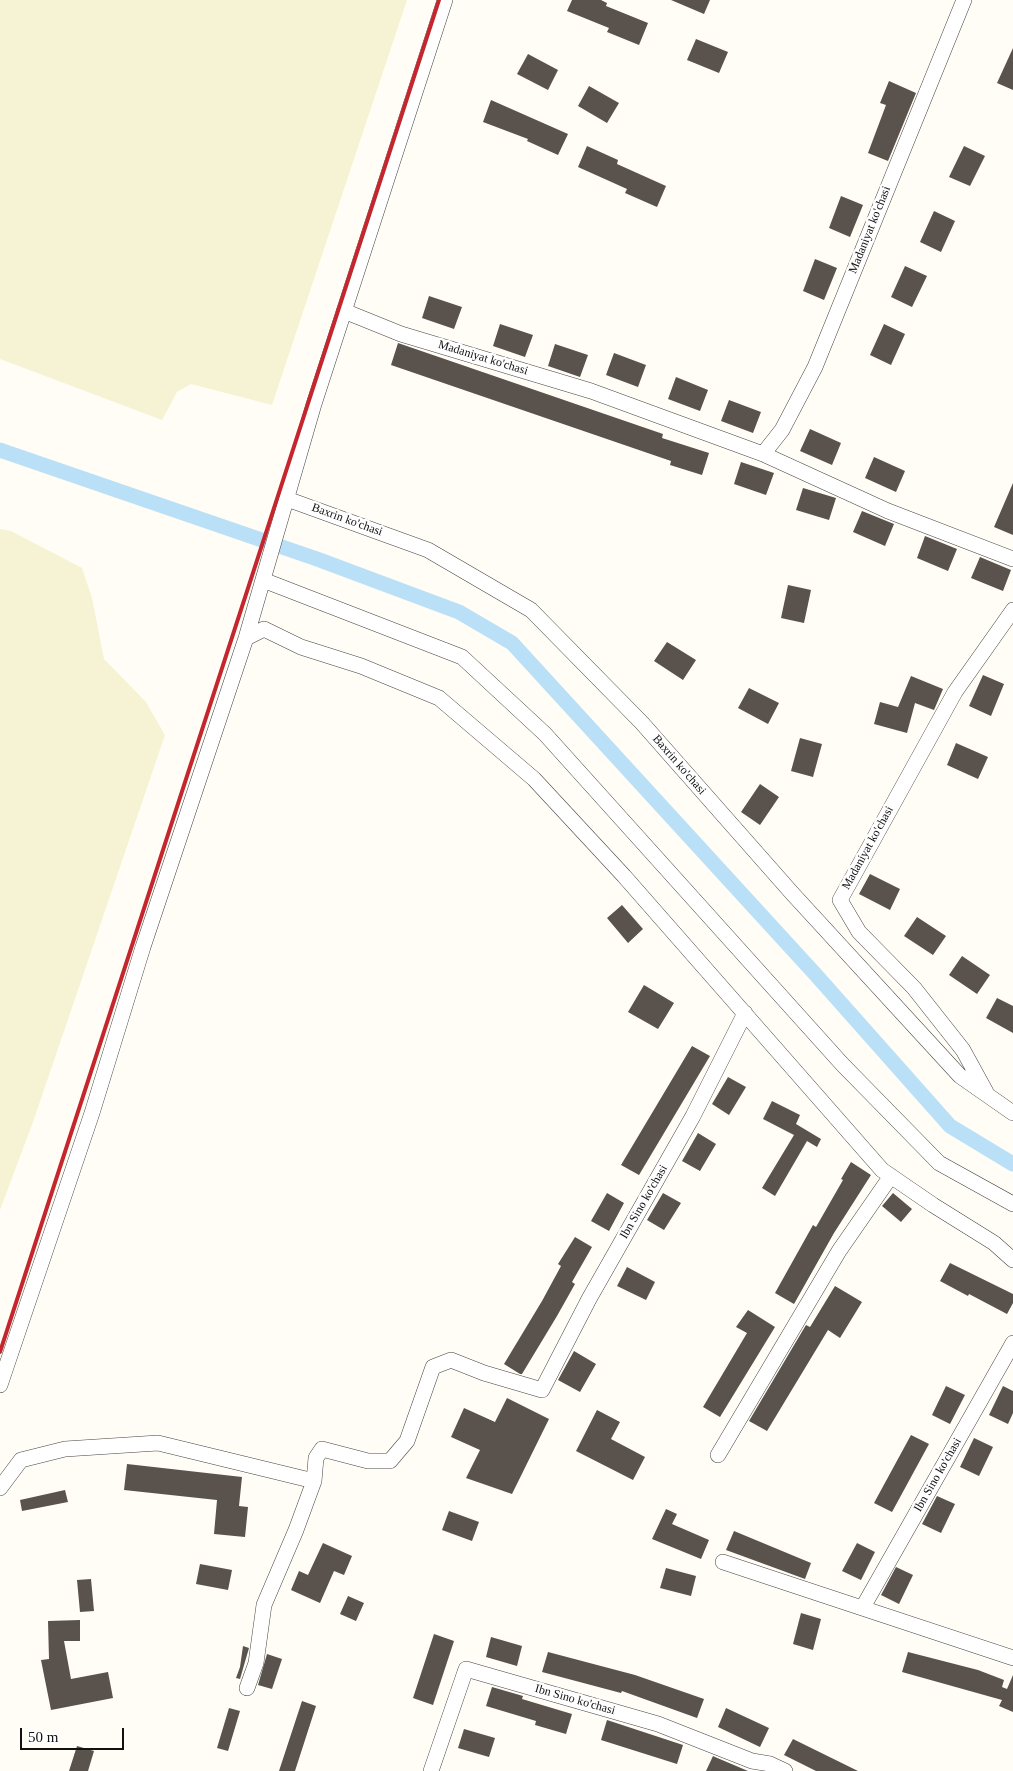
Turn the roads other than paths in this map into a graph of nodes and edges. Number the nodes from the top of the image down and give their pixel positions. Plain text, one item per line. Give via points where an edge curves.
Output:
1 (445, 0) edge
2 (964, 0) edge
3 (344, 311) junction
4 (763, 454) junction
5 (287, 499) junction
6 (1013, 559) edge
7 (263, 580) junction
8 (1013, 610) edge
9 (246, 638) junction
10 (746, 1013) junction
11 (990, 1098) junction
12 (1013, 1113) edge
13 (891, 1176) junction
14 (1013, 1204) edge
15 (1013, 1260) edge
16 (1013, 1343) edge
17 (0, 1385) edge
18 (718, 1455) dead end
19 (314, 1481) junction
20 (0, 1488) edge
21 (723, 1562) dead end
22 (863, 1607) junction
23 (1013, 1658) edge
24 (247, 1688) dead end
25 (431, 1771) edge
26 (785, 1771) edge

1 - 3 street
2 - 4 street, Madaniyat ko'chasi via 815,367 782,430
3 - 4 street, Madaniyat ko'chasi via 401,334 591,391
3 - 5 street
4 - 6 street, Madaniyat ko'chasi via 888,511
5 - 7 street
5 - 11 street, Baxrin ko'chasi via 428,550 531,610 642,723 960,1076
7 - 9 street
7 - 14 street via 462,657 545,734 842,1064 939,1163
8 - 11 street, Madaniyat ko'chasi via 955,692 840,900 859,932 914,988 963,1050
9 - 10 street via 264,629 301,647 362,666 439,698 534,779
9 - 17 street via 143,947 92,1114
10 - 13 street via 802,1081
10 - 19 street, Ibn Sino ko'chasi via 542,1390 451,1360 433,1367 408,1441 390,1462 322,1449 316,1458
11 - 12 street, Baxrin ko'chasi
13 - 15 street via 994,1243
13 - 18 street via 839,1251
16 - 22 street, Ibn Sino ko'chasi
19 - 20 street via 158,1443 65,1449 22,1460
19 - 24 street via 264,1605 256,1663
21 - 22 street
22 - 23 street
25 - 26 street, Ibn Sino ko'chasi via 466,1668 658,1724

